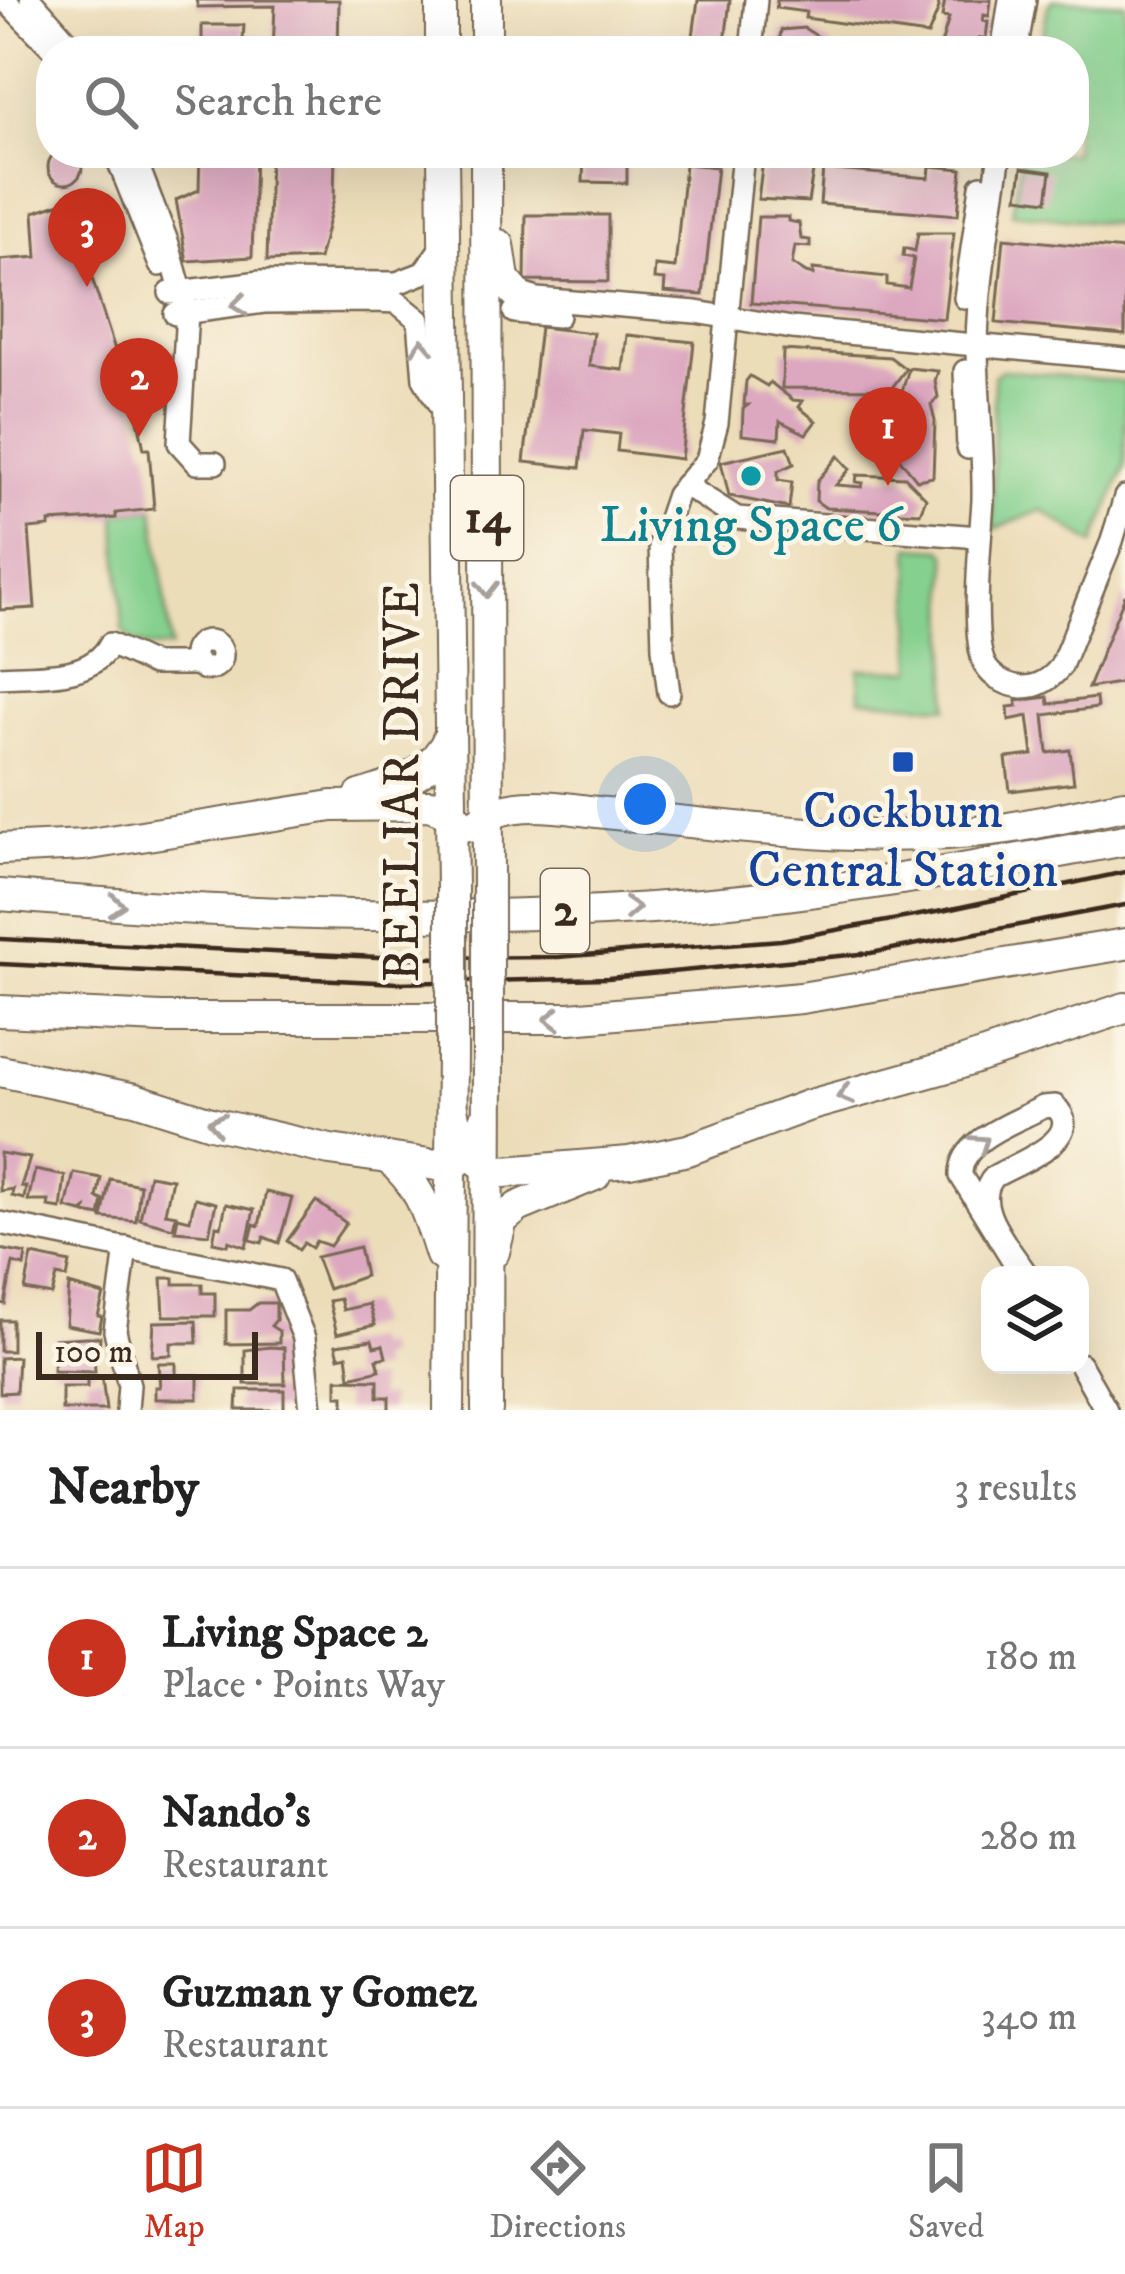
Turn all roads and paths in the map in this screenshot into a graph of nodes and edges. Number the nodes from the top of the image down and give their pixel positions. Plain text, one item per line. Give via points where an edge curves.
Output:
1 (5, 0) edge
2 (32, 0) edge
3 (486, 0) edge
4 (755, 0) edge
5 (1010, 0) edge
6 (1025, 0) edge
7 (41, 36) edge
8 (63, 36) edge
9 (486, 36) edge
10 (752, 36) edge
11 (1004, 36) edge
12 (1019, 36) edge
13 (121, 168) edge
14 (137, 168) edge
15 (443, 168) edge
16 (486, 168) edge
17 (486, 168) edge
18 (742, 168) edge
19 (984, 168) edge
20 (998, 168) edge
21 (443, 244) junction
22 (515, 302) junction
23 (179, 307) junction
24 (727, 324) junction
25 (971, 344) junction
26 (487, 346) junction
27 (1125, 358) edge
28 (447, 418) junction
29 (215, 463) dead end
30 (685, 485) junction
31 (1125, 497) edge
32 (1125, 520) edge
33 (979, 538) junction
34 (1112, 541) junction
35 (196, 658) dead end
36 (0, 676) edge
37 (669, 693) dead end
38 (452, 731) junction
39 (488, 732) junction
40 (1125, 805) edge
41 (332, 806) junction
42 (554, 807) junction
43 (470, 820) junction
44 (1125, 840) edge
45 (0, 849) edge
46 (0, 896) edge
47 (1125, 944) edge
48 (1125, 963) edge
49 (800, 998) junction
50 (1125, 1008) edge
51 (0, 1011) edge
52 (0, 1071) edge
53 (388, 1158) junction
54 (468, 1162) junction
55 (629, 1162) junction
56 (0, 1223) edge
57 (126, 1248) junction
58 (1024, 1275) edge
59 (448, 1277) junction
60 (487, 1280) junction
61 (1086, 1374) edge
62 (127, 1410) edge
63 (311, 1410) edge
64 (448, 1410) edge
65 (488, 1410) edge
66 (1106, 1410) edge

1 - 7 street
2 - 8 street
3 - 9 highway
4 - 10 street
5 - 11 street
6 - 12 street
13 - 23 street
14 - 23 street
15 - 21 highway, BEELIAR DRIVE / 14
16 - 22 highway via 502,271
17 - 26 highway, BEELIAR DRIVE / 14
18 - 24 street
19 - 25 street via 966,296
20 - 25 street
21 - 23 street via 423,273 397,283 260,282
21 - 28 highway, BEELIAR DRIVE / 14
22 - 24 street
22 - 26 highway
28 -> 23 street via 424,379 419,320 398,302
23 - 29 street via 185,375 178,443 197,463
24 - 25 street
24 - 30 street via 717,423 707,460
25 - 27 street
25 - 33 street
26 -> 39 highway, BEELIAR DRIVE / 14
28 - 38 highway, BEELIAR DRIVE / 14
30 - 33 street via 737,518
30 - 37 street via 660,545
31 - 34 street
32 - 34 street
33 - 34 street via 982,659 998,679 1029,687 1061,665
35 - 36 street via 145,661 110,644 88,667
38 - 41 highway via 430,768
38 - 43 highway, BEELIAR DRIVE / 14
39 - 42 highway via 512,782
39 - 43 highway, BEELIAR DRIVE / 14
40 - 42 highway via 1006,828 873,834
41 - 43 highway via 430,805
41 - 45 highway via 106,842
42 - 43 highway
43 - 54 highway, BEELIAR DRIVE / 14, bridge via 452,882 452,1108
43 - 54 highway, BEELIAR DRIVE / 14, bridge via 488,882 488,1049 487,1116
46 -> 44 highway, 2 via 170,910 527,913 701,904
47 - 49 highway, 2
48 - 49 highway via 861,1000
49 -> 51 highway, 2 via 570,1018
50 -> 55 highway via 688,1150
53 -> 52 highway
53 - 54 highway
53 - 59 highway via 413,1180
54 - 55 highway via 514,1171
54 - 59 highway, BEELIAR DRIVE / 14
54 - 60 highway, BEELIAR DRIVE / 14
55 - 60 highway via 502,1220
56 - 57 street
57 - 62 street via 116,1331
57 - 63 street via 281,1280 304,1338
58 -> 58 street via 960,1167 971,1147 1055,1106 1065,1126 1057,1141 995,1176 986,1192
59 - 64 highway, BEELIAR DRIVE / 14
60 - 65 highway, BEELIAR DRIVE / 14
61 - 66 street

